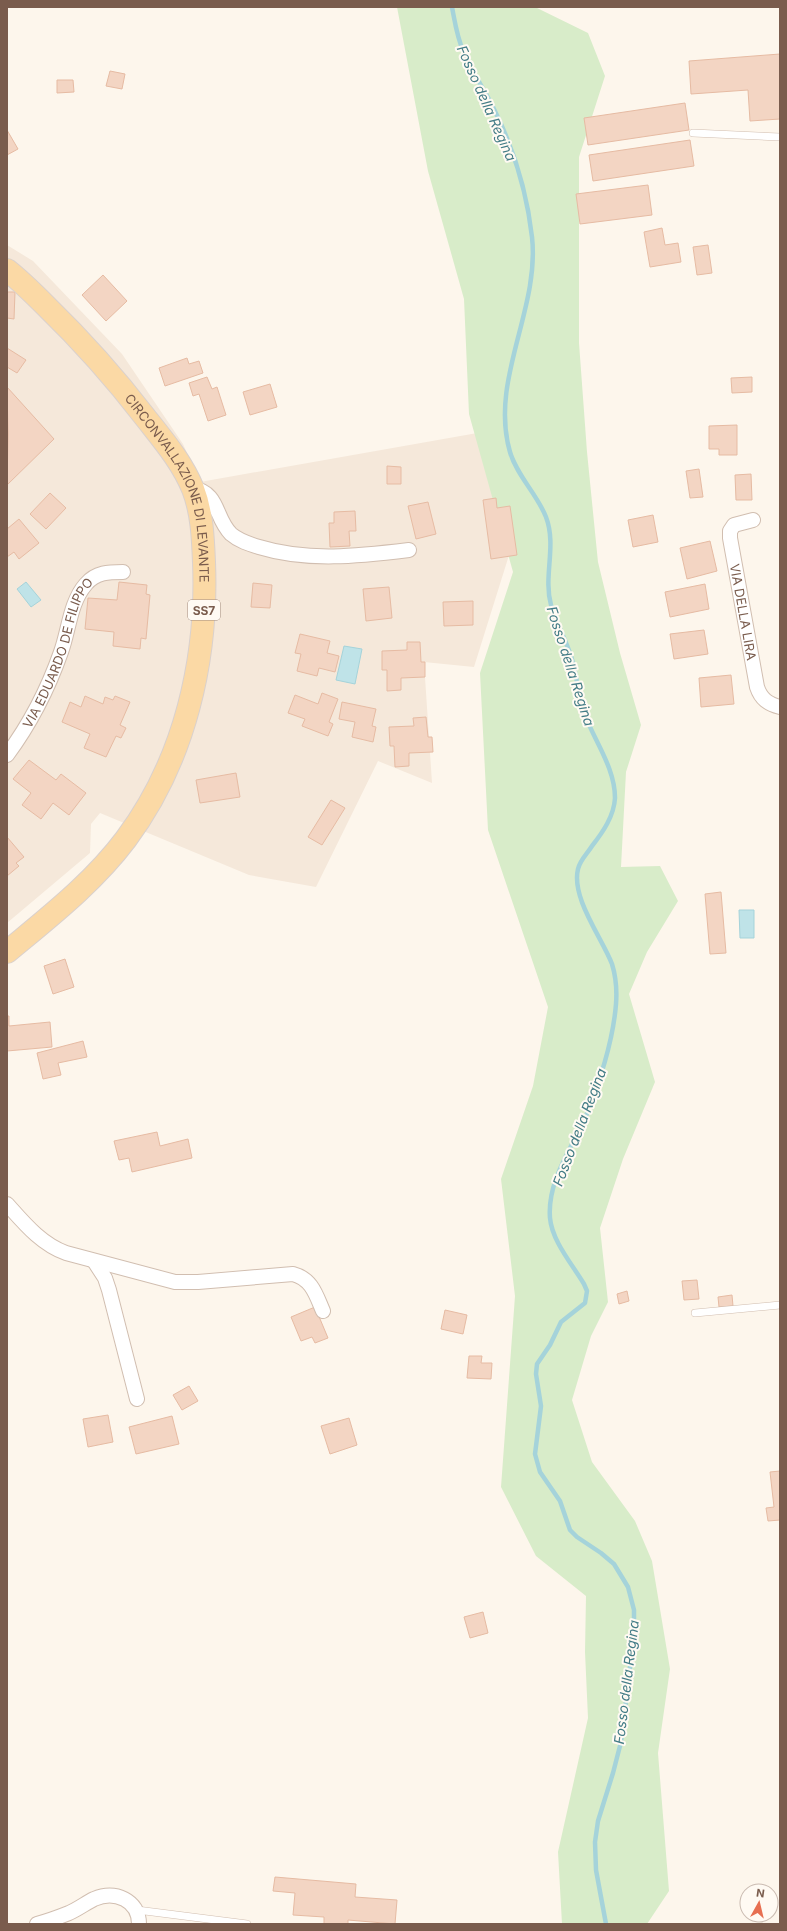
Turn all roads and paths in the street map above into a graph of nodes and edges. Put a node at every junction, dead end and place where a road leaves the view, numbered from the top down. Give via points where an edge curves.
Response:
1 (693, 134) dead end
2 (780, 137) edge
3 (7, 270) edge
4 (192, 488) junction
5 (753, 520) dead end
6 (409, 550) dead end
7 (123, 572) dead end
8 (780, 707) edge
9 (8, 753) edge
10 (7, 952) edge
11 (7, 1204) edge
12 (94, 1261) junction
13 (780, 1305) edge
14 (323, 1311) dead end
15 (695, 1313) dead end
16 (137, 1399) dead end
17 (137, 1910) junction
18 (37, 1924) edge
19 (139, 1924) edge
20 (247, 1924) edge

1 - 2 lane
3 - 4 main road, CIRCONVALLAZIONE DI LEVANTE / SS7 via 64,323 126,393 168,447
4 - 6 street via 204,491 210,496 222,521 234,536 265,549 290,554 330,556
4 - 10 main road, CIRCONVALLAZIONE DI LEVANTE / SS7 via 201,522 205,578 204,611 194,682 177,745 146,809 110,859 80,890
5 - 8 street, VIA DELLA LIRA via 734,525 730,531 730,538 757,687 765,702
7 - 9 street, VIA EDUARDO DE FILIPPO via 97,575 84,588 74,607 62,650 50,680 25,729
11 - 12 street via 49,1245
12 - 14 street via 180,1283 293,1274 302,1277 312,1286
12 - 16 street via 109,1290
13 - 15 lane
17 - 18 street via 122,1898 103,1896 67,1914
17 - 19 street
17 - 20 lane

